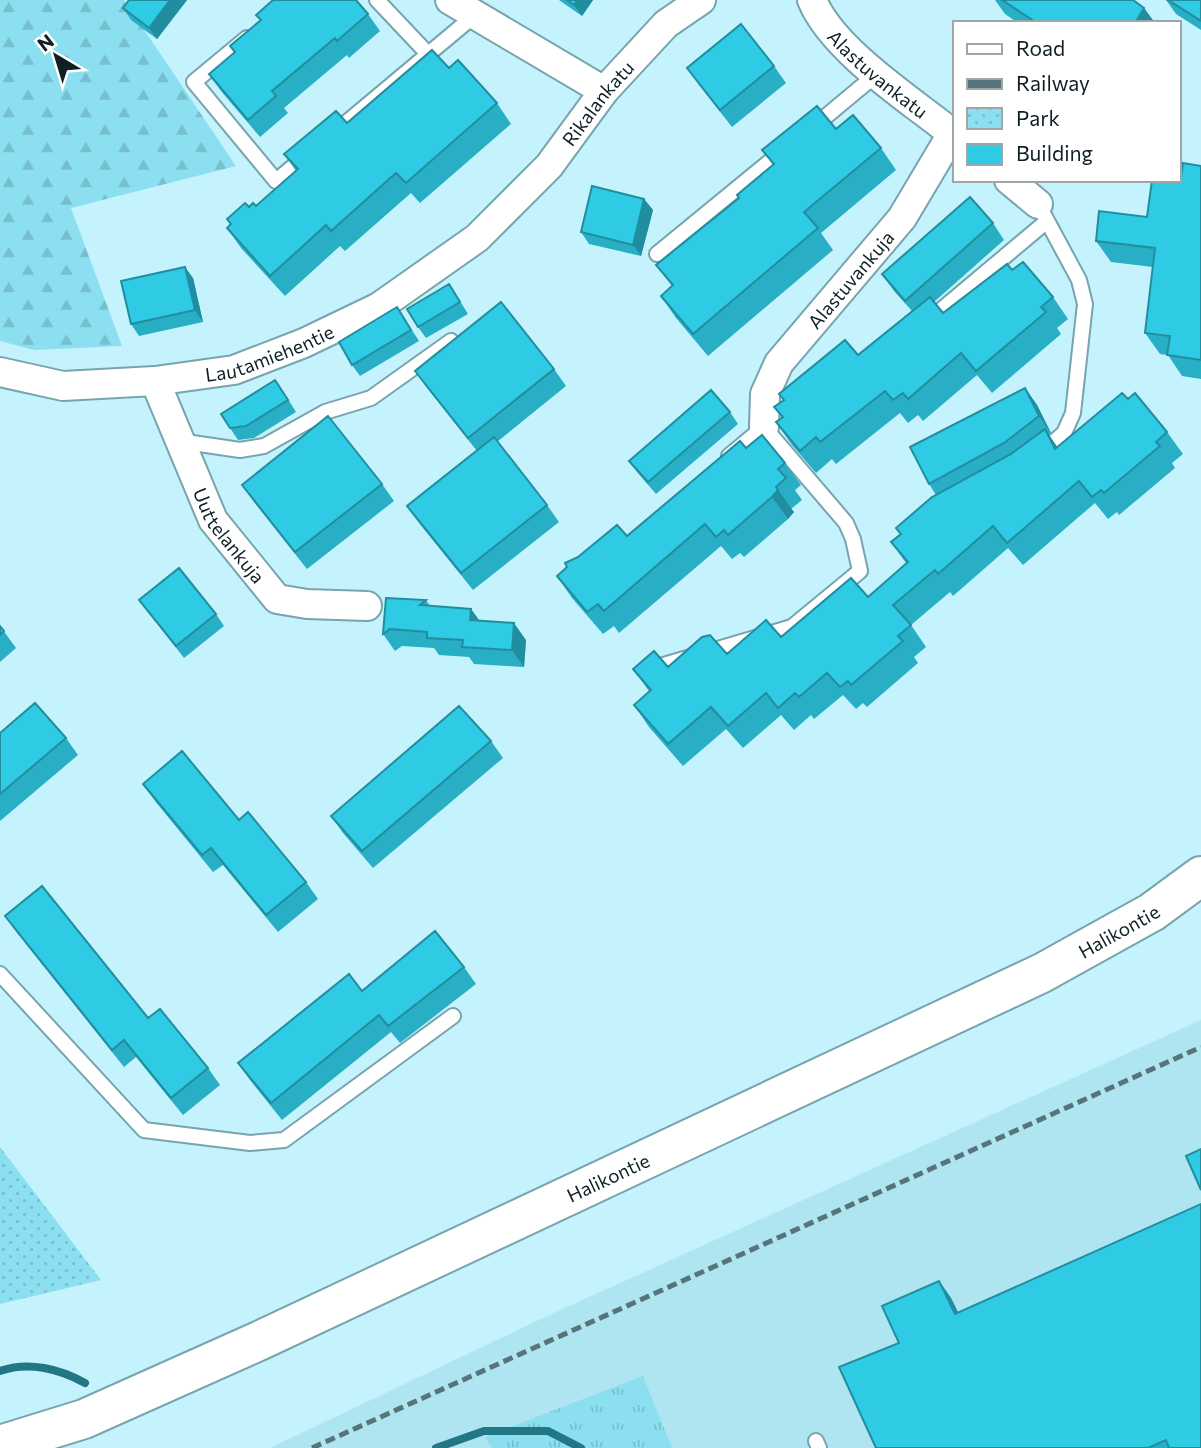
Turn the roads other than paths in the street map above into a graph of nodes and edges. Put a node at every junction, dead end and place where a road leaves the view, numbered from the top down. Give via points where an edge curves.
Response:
1 (377, 0) edge
2 (450, 0) edge
3 (701, 0) edge
4 (812, 0) edge
5 (475, 15) junction
6 (262, 25) edge
7 (428, 54) junction
8 (878, 73) junction
9 (604, 91) junction
10 (953, 135) edge
11 (1011, 182) edge
12 (1042, 213) junction
13 (501, 214) joint
14 (657, 254) dead end
15 (924, 324) edge
16 (451, 341) edge
17 (0, 372) edge
18 (155, 381) junction
19 (764, 427) junction
20 (179, 441) junction
21 (1024, 463) edge
22 (712, 470) edge
23 (367, 606) dead end
24 (657, 667) edge
25 (1201, 876) edge
26 (0, 974) edge
27 (453, 1016) dead end
28 (0, 1445) edge

1 - 7 lane
2 - 5 street
3 - 9 street, Rikalankatu via 666,24
4 - 8 street, Alastuvankatu via 838,40
5 - 7 lane
5 - 9 street
6 - 7 lane via 194,82 276,181
8 - 10 street, Alastuvankatu
8 - 14 lane
9 - 13 street, Rikalankatu via 549,166
10 - 19 street, Alastuvankuja via 902,218 779,363 765,394
11 - 12 street
12 - 15 lane
12 - 21 lane via 1079,280 1085,317 1069,424 1056,442
13 - 18 street, Lautamiehentie via 477,238 379,307 234,370
16 - 20 lane via 372,398 324,412 264,446 240,450
17 - 18 street, Lautamiehentie via 63,386
18 - 20 street, Uuttelankuja
19 - 22 lane
19 - 24 lane via 846,523 860,571 792,627
20 - 23 street, Uuttelankuja via 213,520 276,599
25 - 28 main road, Halikontie via 1152,912 1042,974 261,1340 84,1419
26 - 27 lane via 144,1130 250,1143 284,1140

